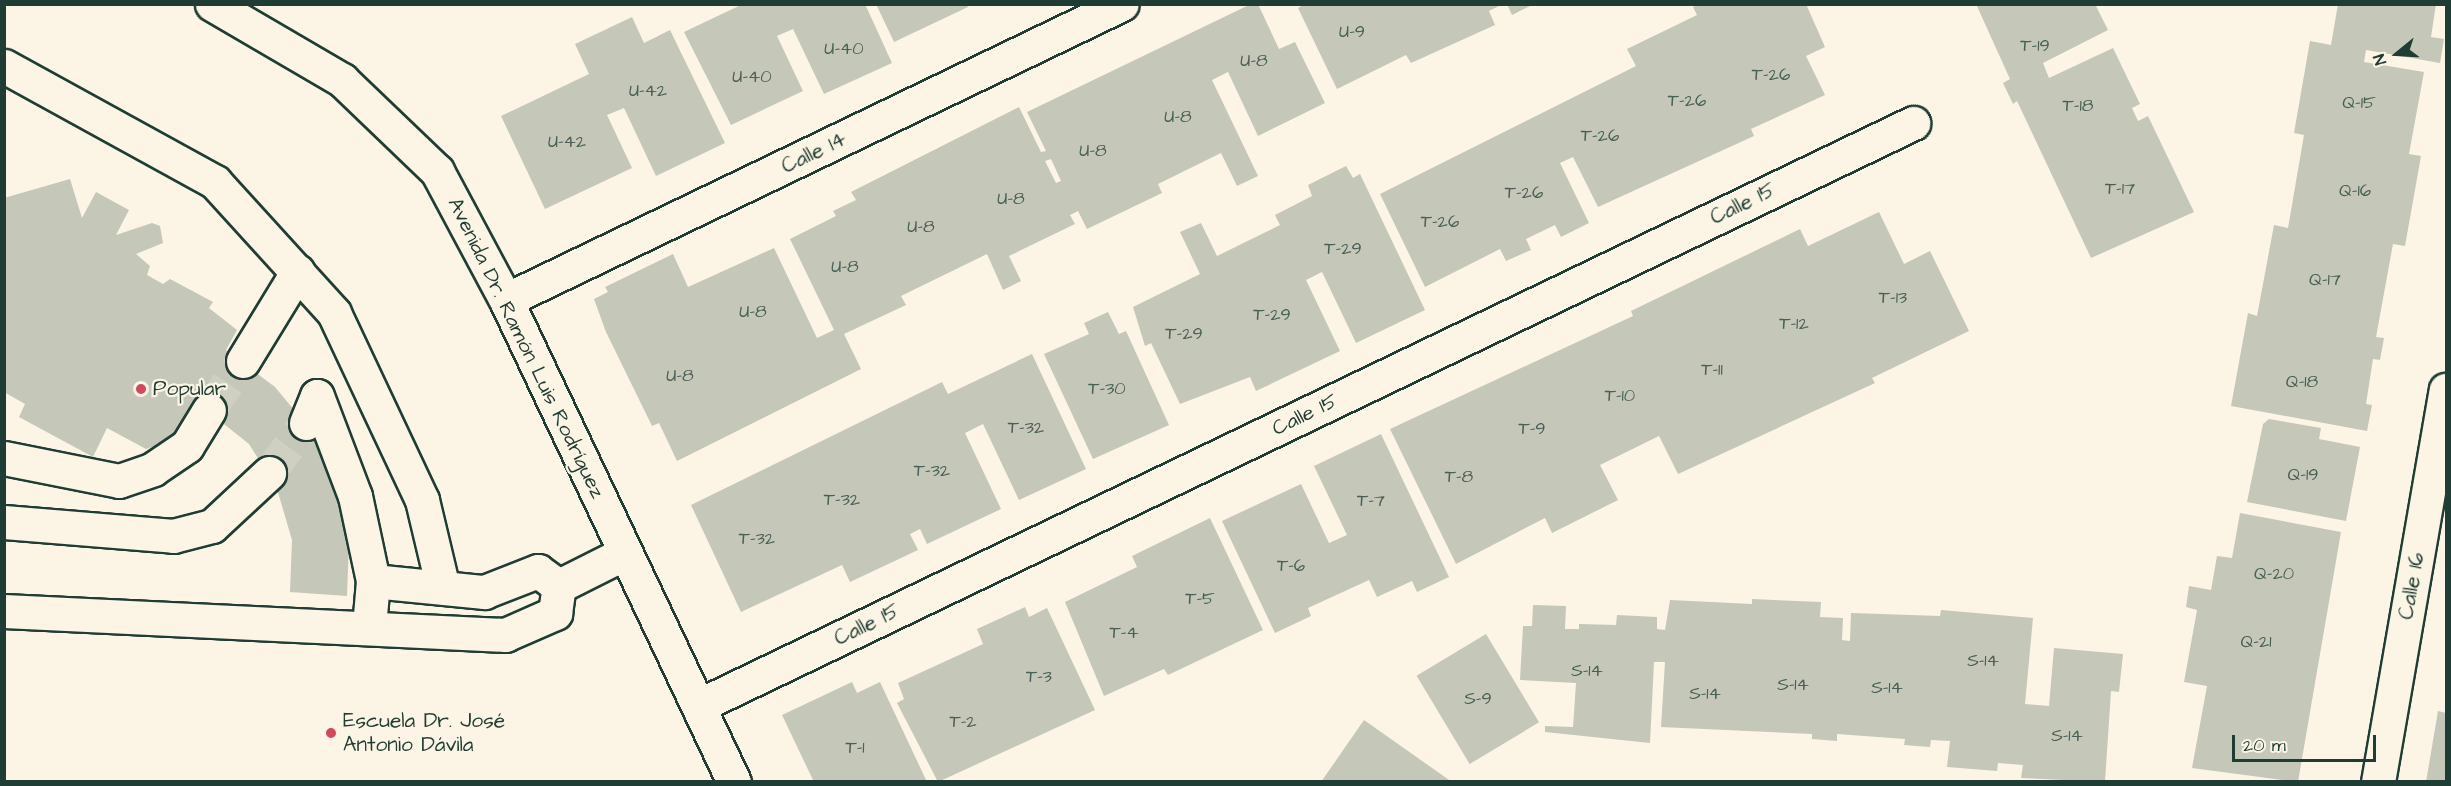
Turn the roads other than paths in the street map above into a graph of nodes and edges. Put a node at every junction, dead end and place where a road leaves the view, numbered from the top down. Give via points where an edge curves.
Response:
1 (212, 4) edge
2 (1122, 4) edge
3 (4, 66) edge
4 (1913, 123) dead end
5 (298, 271) junction
6 (506, 300) junction
7 (243, 361) tunnel mouth
8 (2446, 390) edge
9 (209, 410) tunnel mouth
10 (306, 423) tunnel mouth
11 (4, 458) edge
12 (269, 473) tunnel mouth
13 (4, 522) edge
14 (626, 553) junction
15 (373, 581) junction
16 (558, 586) junction
17 (443, 588) junction
18 (4, 610) edge
19 (369, 627) junction
20 (698, 706) junction
21 (734, 782) edge
22 (2378, 782) edge

1 - 6 street, Avenida Dr. Ramón Luis Rodríguez via 342,80 437,171
2 - 6 street, Calle 14
3 - 5 street via 215,182
4 - 20 street, Calle 15
5 - 7 street
5 - 17 street via 334,313 417,489
6 - 14 street, Avenida Dr. Ramón Luis Rodríguez
8 - 22 street, Calle 16
9 - 11 street via 187,446 153,469 119,481
10 - 15 street via 317,396 355,495
12 - 13 street via 212,526 173,536
14 - 16 street
14 - 20 street, Avenida Dr. Ramón Luis Rodríguez
15 - 17 street
15 - 19 street
16 - 17 street via 538,572 484,592
16 - 19 street via 555,613 506,635
18 - 19 street
20 - 21 street, Avenida Dr. Ramón Luis Rodríguez

